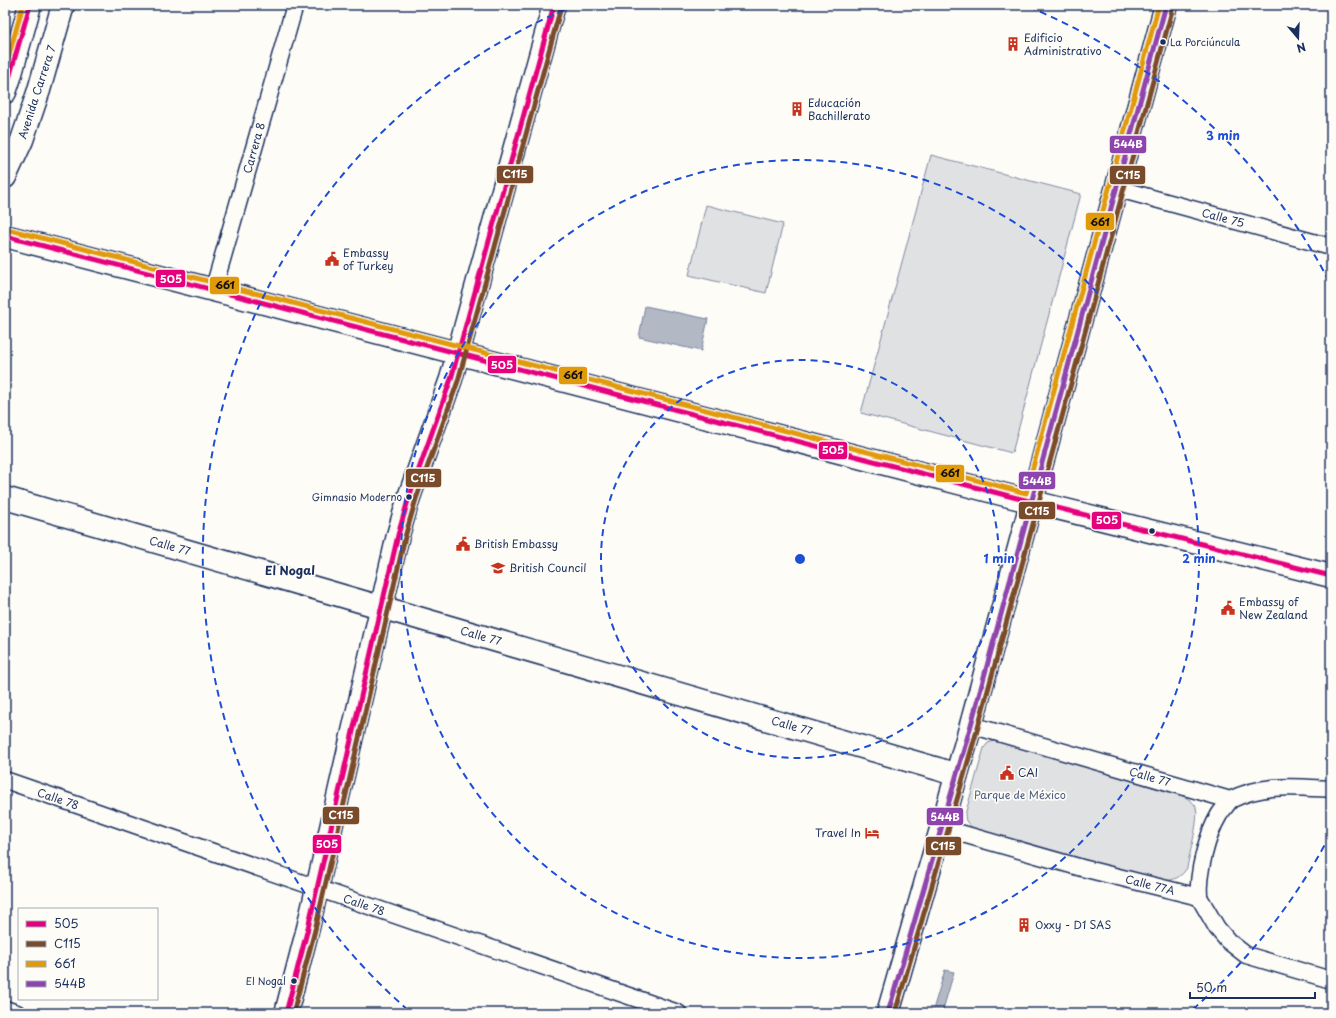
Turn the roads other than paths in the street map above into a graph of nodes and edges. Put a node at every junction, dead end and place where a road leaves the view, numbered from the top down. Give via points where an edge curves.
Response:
1 (29, 5) edge
2 (63, 5) edge
3 (295, 5) edge
4 (554, 5) edge
5 (1166, 5) edge
6 (5, 92) edge
7 (5, 177) edge
8 (1115, 188) junction
9 (5, 236) edge
10 (1331, 247) edge
11 (213, 291) junction
12 (458, 354) junction
13 (5, 498) edge
14 (1031, 502) junction
15 (1331, 576) edge
16 (381, 607) junction
17 (971, 725) junction
18 (956, 775) junction
19 (5, 780) edge
20 (1331, 789) edge
21 (1230, 800) junction
22 (942, 828) junction
23 (317, 889) junction
24 (1199, 897) junction
25 (1331, 980) edge
26 (5, 1008) edge
27 (17, 1013) edge
28 (286, 1013) edge
29 (678, 1013) edge
30 (888, 1013) edge

1 - 6 main road
2 - 7 main road, Avenida Carrera 7 via 39,90 22,140
3 - 11 street, Carrera 8
4 - 12 main road
5 - 8 main road
8 - 10 street, Calle 75
8 - 14 main road
9 - 11 main road
11 - 12 main road
12 - 14 main road
12 - 16 main road via 452,379 409,497
13 - 16 main road, Calle 77
14 - 15 main road
14 - 17 main road
16 - 18 main road, Calle 77
16 - 23 main road
17 - 18 main road
17 - 21 street, Calle 77
18 - 22 main road
19 - 23 street, Calle 78
20 - 21 street via 1282,786 1244,793
21 - 24 street via 1219,815 1208,841 1200,873
22 - 24 street, Calle 77A via 1082,868
22 - 30 main road
23 - 28 main road
23 - 29 street, Calle 78
24 - 25 street via 1217,928 1228,941 1246,955
26 - 27 street

